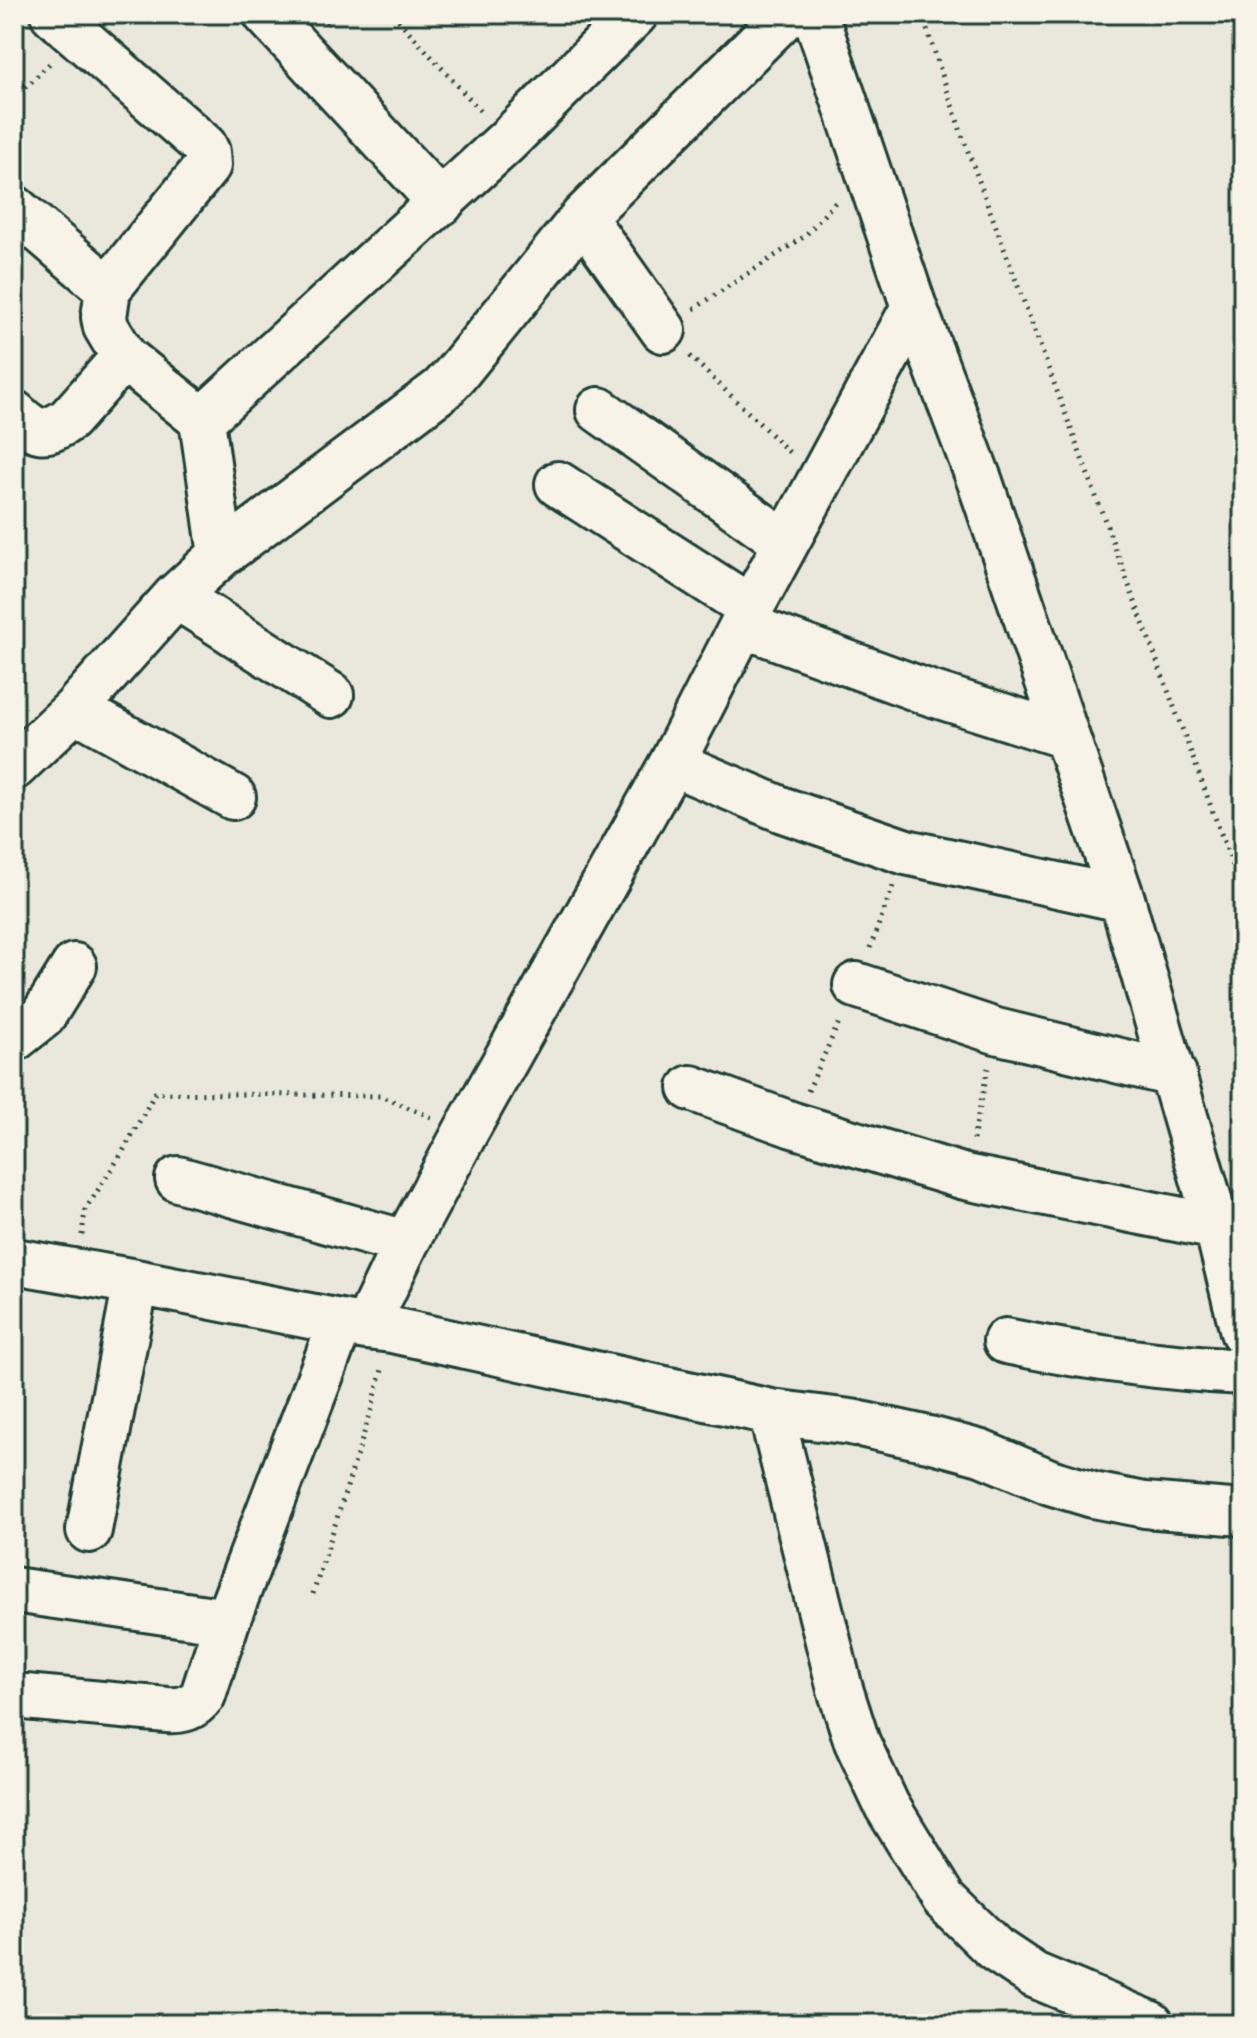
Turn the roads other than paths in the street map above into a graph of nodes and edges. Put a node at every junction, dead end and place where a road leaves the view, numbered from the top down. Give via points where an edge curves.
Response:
1 (266, 14) edge
2 (635, 14) edge
3 (787, 14) edge
4 (815, 14) edge
5 (66, 24) edge
6 (441, 203) junction
7 (14, 208) edge
8 (583, 217) junction
9 (108, 289) junction
10 (914, 307) junction
11 (663, 330) road end
12 (124, 357) junction
13 (599, 410) dead end
14 (14, 413) edge
15 (202, 420) junction
16 (558, 484) dead end
17 (786, 543) junction
18 (221, 555) junction
19 (176, 596) junction
20 (747, 616) junction
21 (331, 695) dead end
22 (75, 709) junction
23 (1066, 736) junction
24 (17, 758) edge
25 (672, 763) junction
26 (233, 797) dead end
27 (1122, 899) junction
28 (74, 966) dead end
29 (856, 985) road end
30 (14, 1039) edge
31 (1174, 1074) junction
32 (691, 1088) dead end
33 (178, 1179) dead end
34 (1217, 1227) junction
35 (406, 1243) junction
36 (14, 1261) edge
37 (136, 1282) junction
38 (366, 1326) junction
39 (1243, 1332) edge
40 (1006, 1341) dead end
41 (1243, 1372) edge
42 (771, 1412) junction
43 (1243, 1513) edge
44 (89, 1530) dead end
45 (14, 1590) edge
46 (227, 1621) junction
47 (14, 1696) edge
48 (1151, 2024) edge

1 - 6 street
2 - 6 street
3 - 8 street
4 - 10 street
5 - 9 street via 204,146 209,158
6 - 15 street
7 - 9 street
8 - 11 street
8 - 18 street via 442,389
9 - 12 street via 106,327
10 - 17 street
10 - 23 street
12 - 14 street via 58,427 31,429
12 - 15 street
13 - 17 street
15 - 18 street
16 - 20 street
17 - 20 street
18 - 19 street
19 - 21 street
19 - 22 street
20 - 23 street via 927,692
20 - 25 street
22 - 24 street
22 - 26 street
23 - 27 street
25 - 27 street via 783,810 906,852
25 - 35 street
27 - 31 street
28 - 30 street via 43,1016
29 - 31 street via 996,1031
31 - 34 street
32 - 34 street via 965,1177
33 - 35 street
34 - 39 street
35 - 38 street
36 - 37 street
37 - 38 street
37 - 44 street
38 - 42 street
38 - 46 street
40 - 41 street via 1078,1356
42 - 43 street via 933,1440 1093,1495
42 - 48 street via 857,1742 887,1806 944,1899 995,1949 1034,1975
45 - 46 street
46 - 47 street via 203,1695 179,1711

